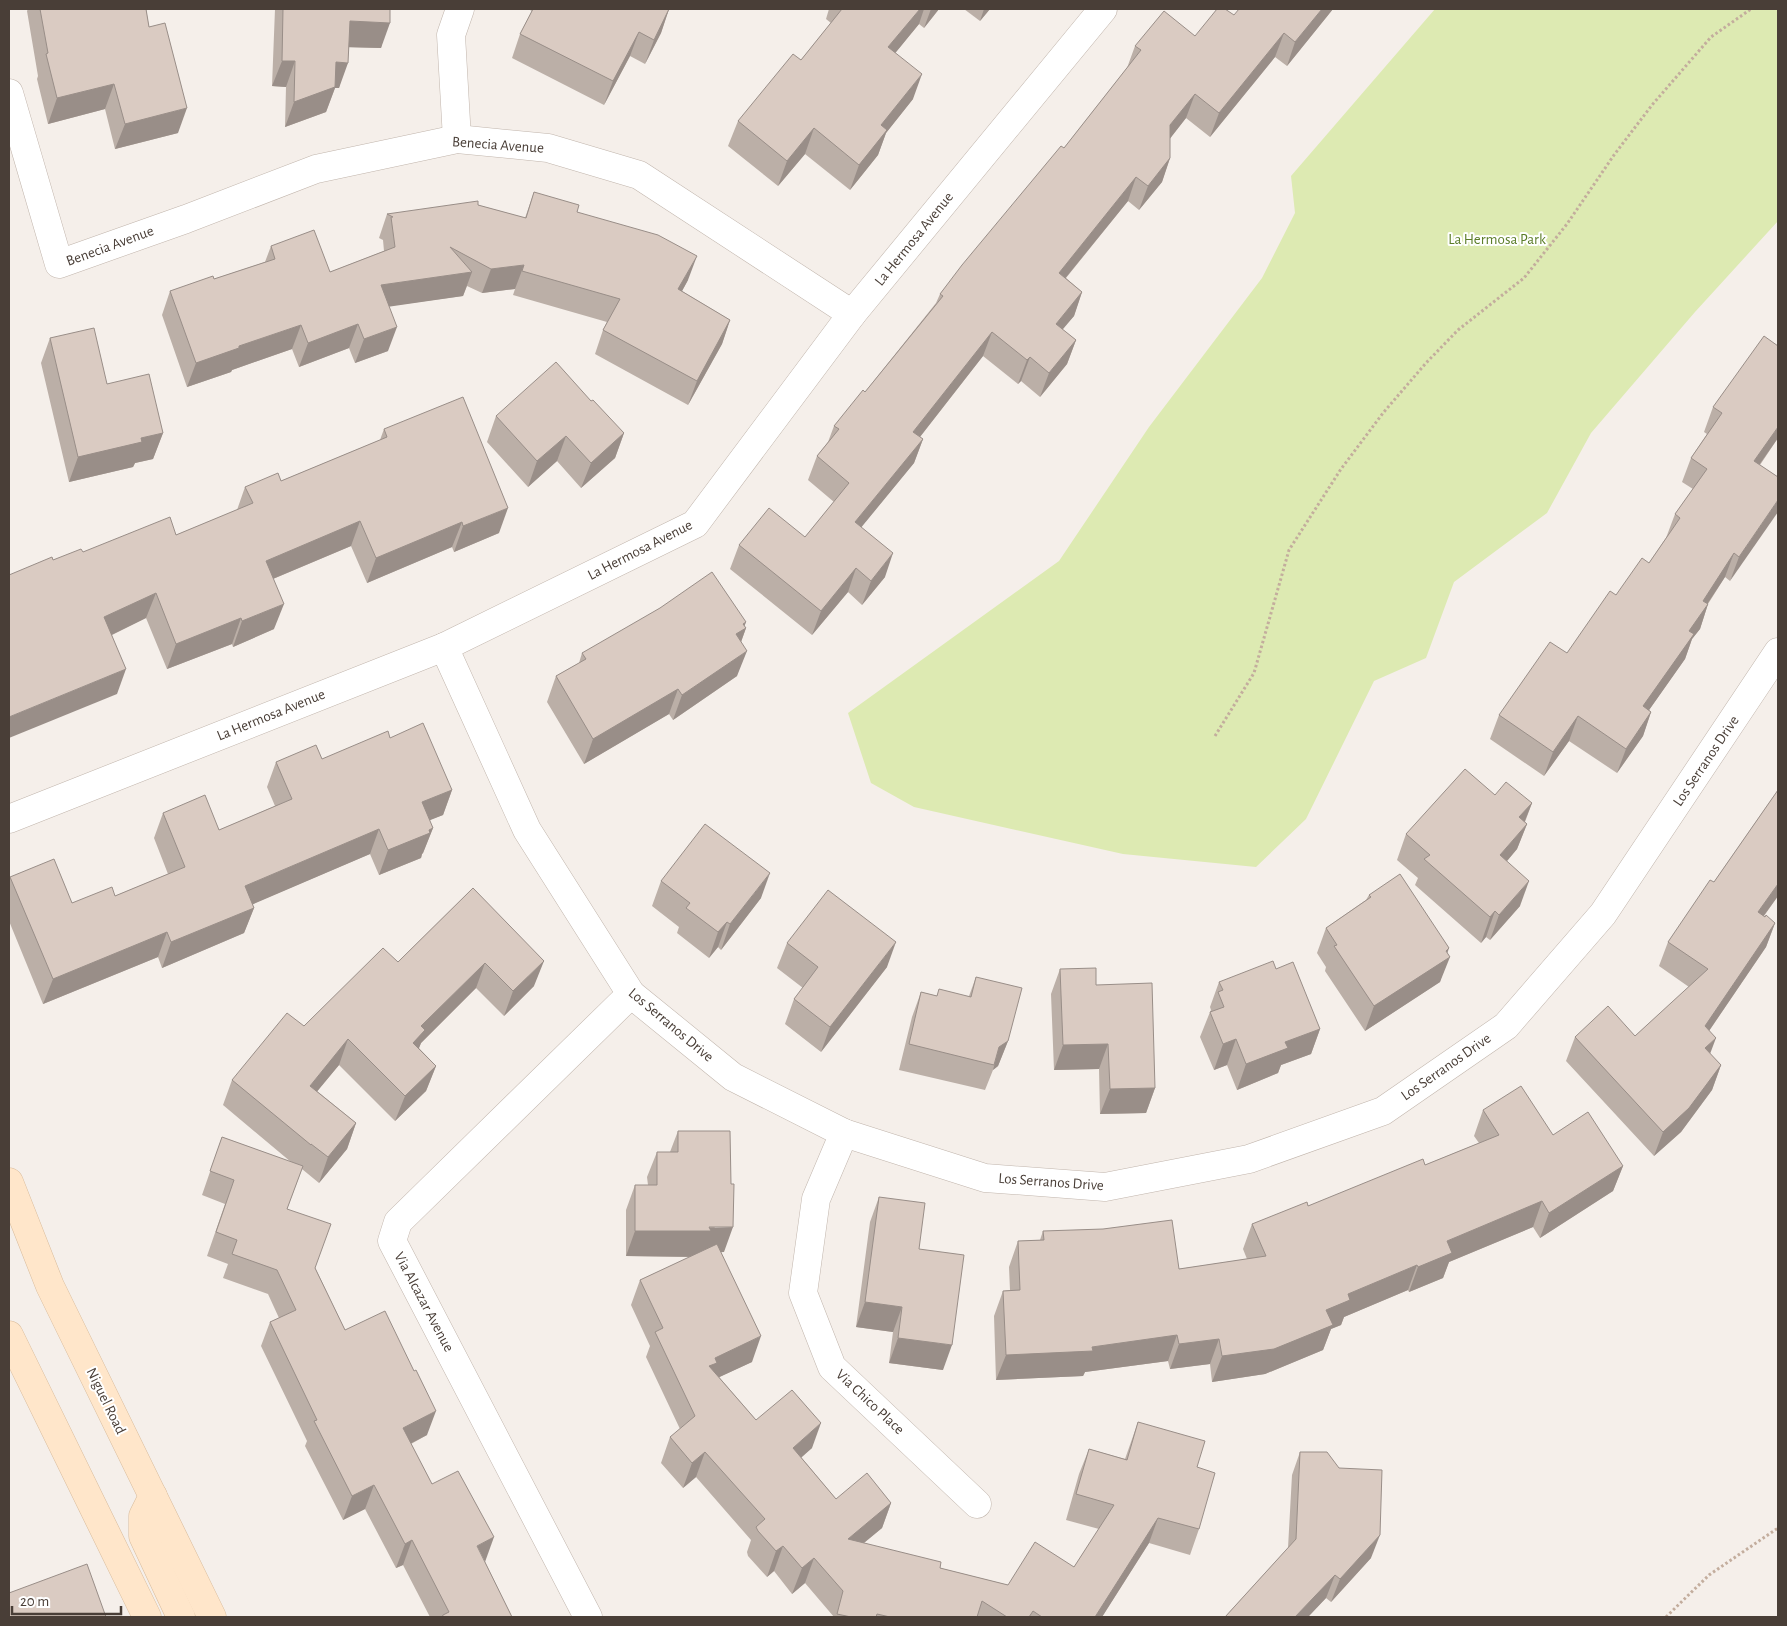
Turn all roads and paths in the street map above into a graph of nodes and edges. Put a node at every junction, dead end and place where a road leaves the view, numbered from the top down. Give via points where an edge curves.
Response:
1 (460, 9) edge
2 (1103, 9) edge
3 (1751, 9) edge
4 (9, 93) edge
5 (456, 139) junction
6 (852, 314) junction
7 (444, 647) junction
8 (1778, 652) edge
9 (1215, 736) dead end
10 (9, 818) edge
11 (631, 994) junction
12 (844, 1133) junction
13 (9, 1182) edge
14 (9, 1335) edge
15 (152, 1496) junction
16 (977, 1504) dead end
17 (1778, 1528) edge
18 (147, 1617) edge
19 (181, 1617) edge
20 (212, 1617) edge
21 (588, 1617) edge
22 (1666, 1617) edge

1 - 5 street via 451,35
2 - 6 street, La Hermosa Avenue
3 - 9 path via 1711,37 1652,105 1524,278 1458,330 1426,363 1341,469 1289,550 1254,672
4 - 5 street, Benecia Avenue via 59,264 316,169
5 - 6 street, Benecia Avenue via 548,148 639,175
6 - 7 street, La Hermosa Avenue via 695,524
7 - 10 street, La Hermosa Avenue
7 - 11 street, Los Serranos Drive via 527,830
8 - 12 street, Los Serranos Drive via 1603,914 1506,1026 1383,1111 1249,1159 1105,1187 985,1178
11 - 12 street, Los Serranos Drive via 733,1077
11 - 21 street, Via Alcazar Avenue via 398,1222 392,1240
12 - 16 street, Via Chico Place via 816,1199 803,1293 832,1367
13 - 15 main road, Niguel Road via 50,1286
14 - 18 main road
15 - 19 main road via 143,1516 143,1536
15 - 20 main road, Niguel Road
17 - 22 path via 1709,1575

